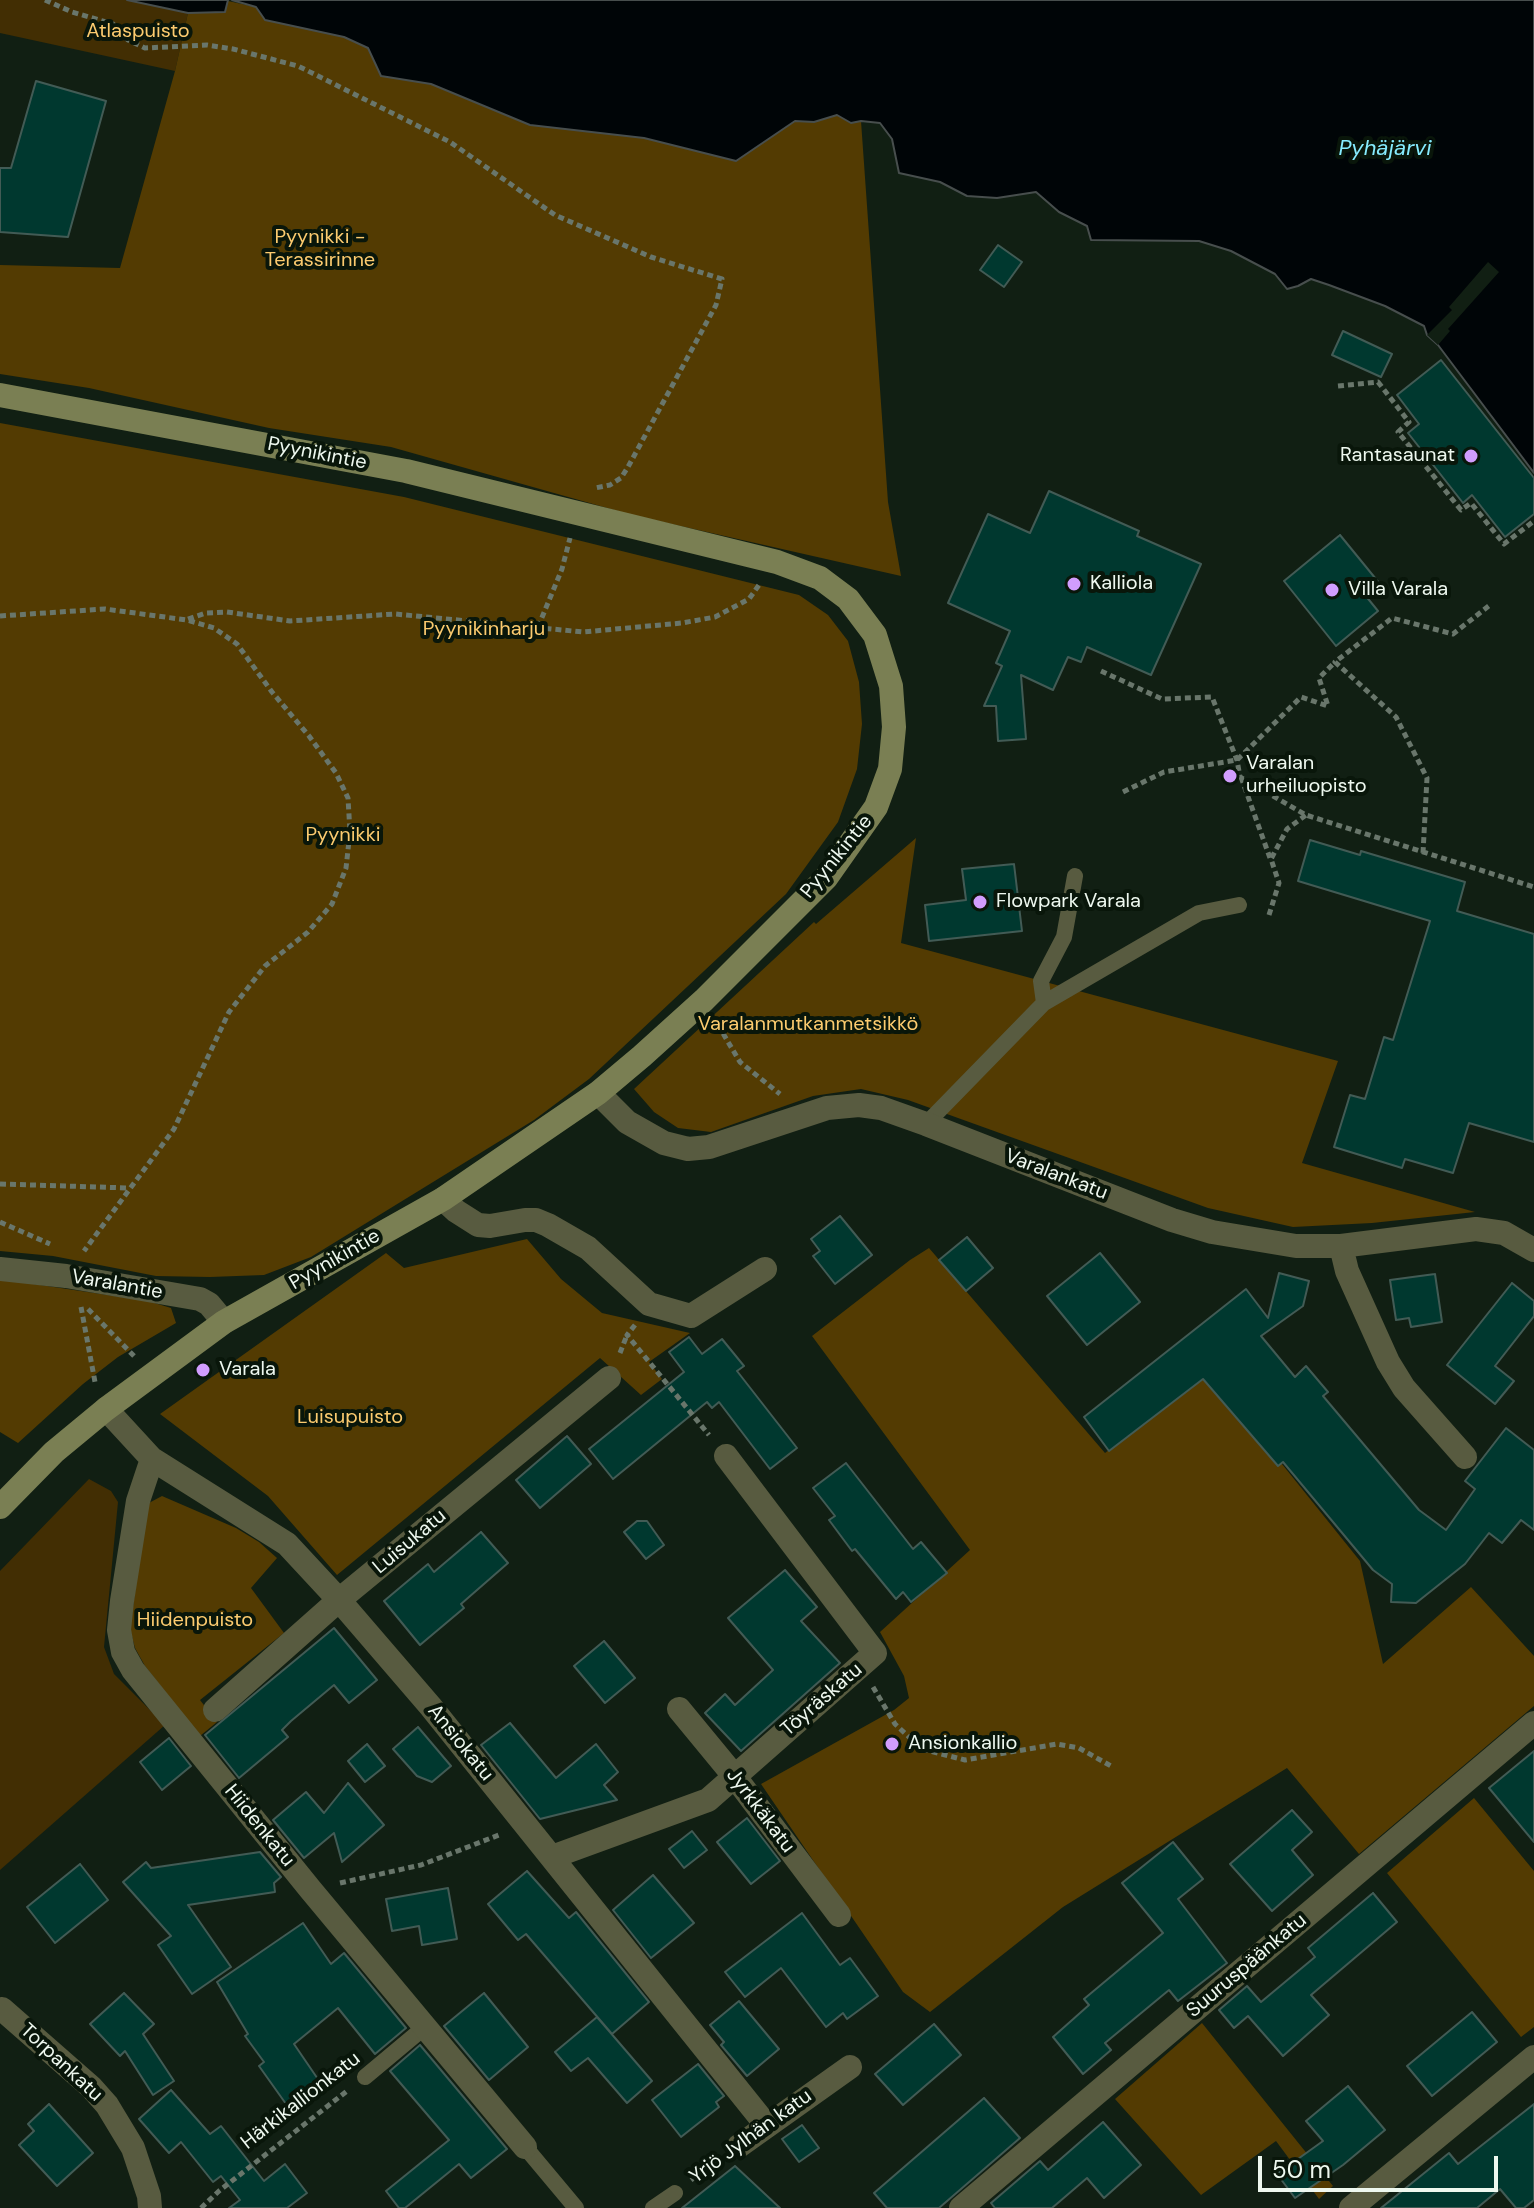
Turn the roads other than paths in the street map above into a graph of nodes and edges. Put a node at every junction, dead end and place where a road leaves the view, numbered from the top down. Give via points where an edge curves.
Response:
1 (0, 395) edge
2 (1075, 876) dead end
3 (1239, 905) dead end
4 (1044, 1003) junction
5 (598, 1093) junction
6 (926, 1124) junction
7 (443, 1199) junction
8 (1341, 1246) junction
9 (1534, 1250) edge
10 (0, 1269) edge
11 (765, 1269) dead end
12 (224, 1322) junction
13 (609, 1378) dead end
14 (106, 1409) junction
15 (726, 1456) road end
16 (1465, 1457) dead end
17 (152, 1459) junction
18 (0, 1507) edge
19 (339, 1600) junction
20 (679, 1709) dead end
21 (215, 1710) dead end
22 (1534, 1723) edge
23 (735, 1777) junction
24 (552, 1857) junction
25 (839, 1915) dead end
26 (2, 2009) edge
27 (426, 2026) junction
28 (1534, 2057) edge
29 (850, 2067) dead end
30 (365, 2077) road end
31 (767, 2126) junction
32 (739, 2146) road end
33 (525, 2147) joint
34 (675, 2193) road end
35 (150, 2208) edge
36 (576, 2208) edge
37 (653, 2208) edge
38 (961, 2208) edge
39 (1351, 2208) edge

1 - 5 street, Pyynikintie via 406,471 777,562 820,578 848,599 875,635 891,686 893,749 876,807 826,878 704,1000
2 - 4 lane via 1064,937 1041,981
3 - 4 lane via 1199,913
4 - 6 lane
5 - 6 street, Varalankatu via 627,1122 664,1143 688,1149 709,1147 827,1108 881,1108
5 - 7 street, Pyynikintie
6 - 8 street, Varalankatu via 1212,1232 1296,1246
7 - 11 street via 478,1225 525,1220 548,1225 588,1248 649,1304 691,1316
7 - 12 street, Pyynikintie
8 - 9 street, Varalankatu via 1476,1229 1504,1233
8 - 16 street via 1388,1362
10 - 12 street, Varalantie via 200,1299
12 - 14 street, Pyynikintie
13 - 19 street, Luisukatu
14 - 17 street, Ansiokatu
14 - 18 street, Pyynikintie
15 - 23 street, Töyräskatu via 875,1653
17 - 19 street, Ansiokatu via 287,1544
17 - 27 street, Hiidenkatu via 138,1501 122,1601 123,1652
19 - 21 street, Luisukatu
19 - 24 street, Ansiokatu
20 - 23 street, Jyrkkäkatu
22 - 38 street, Suuruspäänkatu
23 - 24 street, Töyräskatu via 708,1800
23 - 25 street, Jyrkkäkatu
24 - 31 street, Ansiokatu
26 - 35 street, Torpankatu via 107,2105 133,2148
27 - 30 lane, Härkikallionkatu
27 - 33 street, Hiidenkatu
28 - 39 street
29 - 31 street, Yrjö Jylhän katu
31 - 32 street, Yrjö Jylhän katu
33 - 36 lane
34 - 37 lane, Yrjö Jylhän katu

